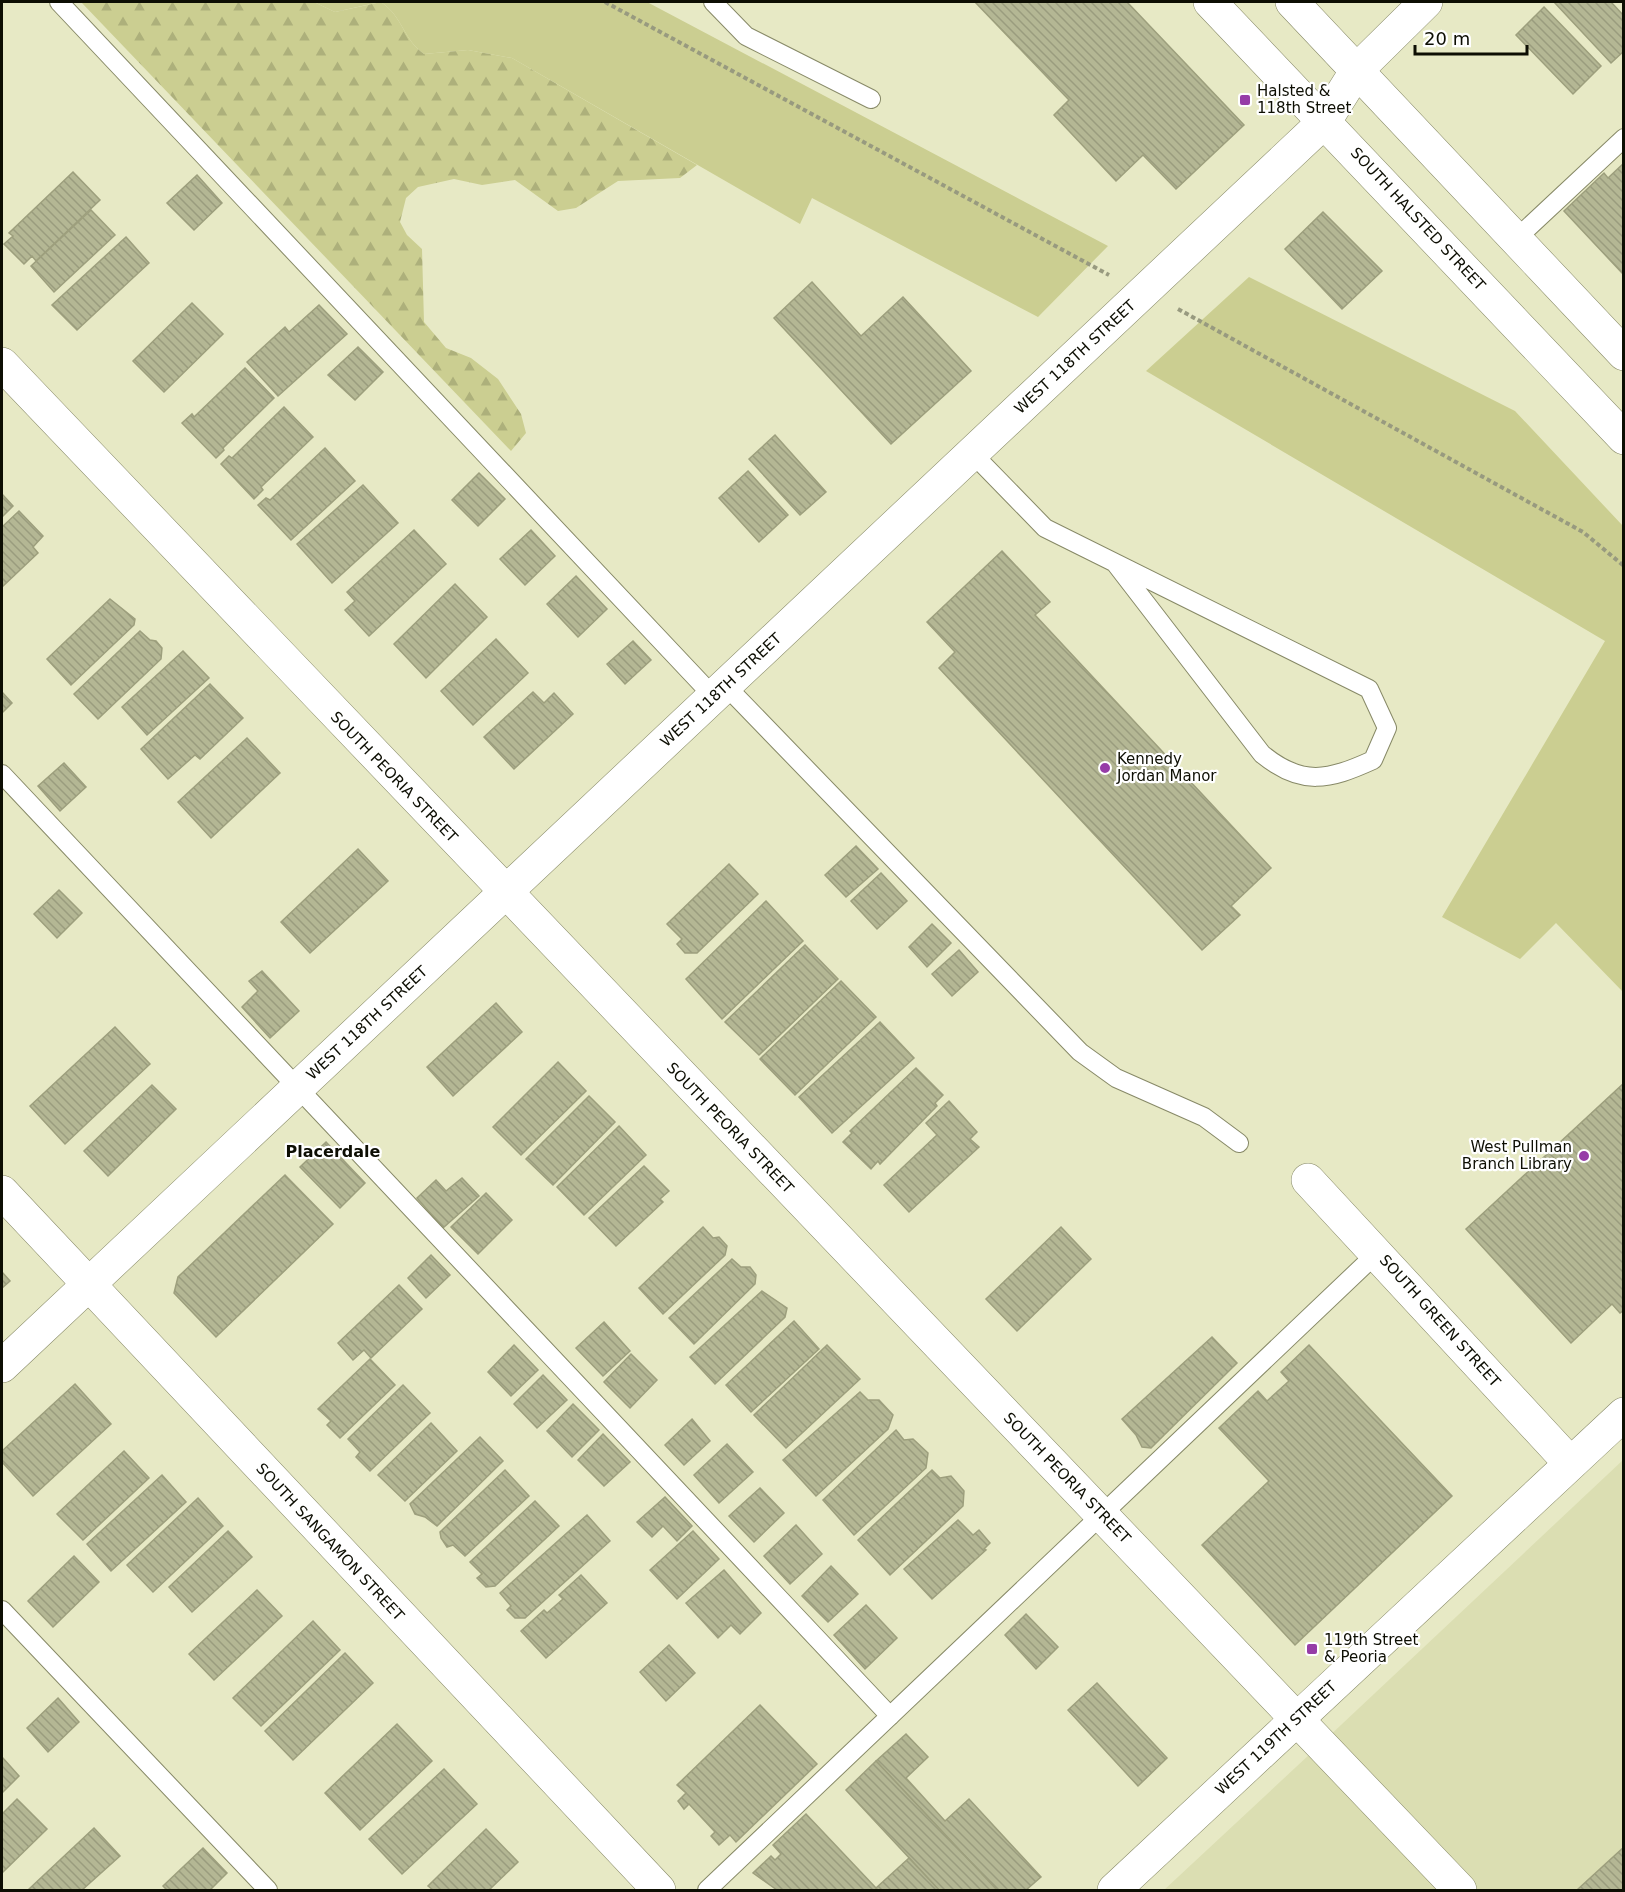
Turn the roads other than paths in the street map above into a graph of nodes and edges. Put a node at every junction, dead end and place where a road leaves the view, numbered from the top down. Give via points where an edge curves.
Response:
1 (59, 2) edge
2 (713, 2) edge
3 (1210, 2) edge
4 (1292, 2) edge
5 (1426, 2) edge
6 (1357, 69) junction
7 (871, 99) dead end
8 (1325, 121) junction
9 (1623, 138) edge
10 (1516, 239) junction
11 (1623, 354) edge
12 (2, 364) edge
13 (1623, 438) edge
14 (972, 453) junction
15 (1115, 563) junction
16 (720, 691) junction
17 (2, 774) edge
18 (504, 894) junction
19 (298, 1088) junction
20 (1239, 1143) dead end
21 (1308, 1180) dead end
22 (2, 1192) edge
23 (1377, 1253) junction
24 (88, 1285) junction
25 (2, 1366) edge
26 (1623, 1414) edge
27 (1570, 1463) junction
28 (1102, 1515) junction
29 (2, 1610) edge
30 (890, 1716) junction
31 (1298, 1718) junction
32 (268, 1890) edge
33 (659, 1890) edge
34 (707, 1890) edge
35 (1114, 1890) edge
36 (1460, 1890) edge

1 - 16 lane
2 - 7 lane via 746,36
3 - 8 street, SOUTH HALSTED STREET
4 - 6 street
5 - 6 street, WEST 118TH STREET
6 - 8 street, WEST 118TH STREET
6 - 10 street
8 - 13 street, SOUTH HALSTED STREET
8 - 14 street, WEST 118TH STREET
9 - 10 lane
10 - 11 street
12 - 18 street, SOUTH PEORIA STREET
14 - 15 lane via 1045,528
14 - 16 street, WEST 118TH STREET
15 - 15 lane via 1369,689 1387,728 1373,760 1345,773 1324,777 1299,777 1280,769 1263,754
16 - 18 street, WEST 118TH STREET
16 - 20 lane via 1080,1052 1116,1078 1203,1117
17 - 19 lane
18 - 19 street, WEST 118TH STREET
18 - 28 street, SOUTH PEORIA STREET
19 - 24 street, WEST 118TH STREET
19 - 30 lane
21 - 23 street, SOUTH GREEN STREET
22 - 24 street, SOUTH SANGAMON STREET
23 - 27 street, SOUTH GREEN STREET
23 - 28 lane
24 - 25 street, WEST 118TH STREET
24 - 33 street, SOUTH SANGAMON STREET
26 - 27 street, WEST 119TH STREET
27 - 31 street, WEST 119TH STREET
28 - 30 lane
28 - 31 street, SOUTH PEORIA STREET
29 - 32 lane
30 - 34 lane
31 - 35 street, WEST 119TH STREET
31 - 36 street, SOUTH PEORIA STREET

